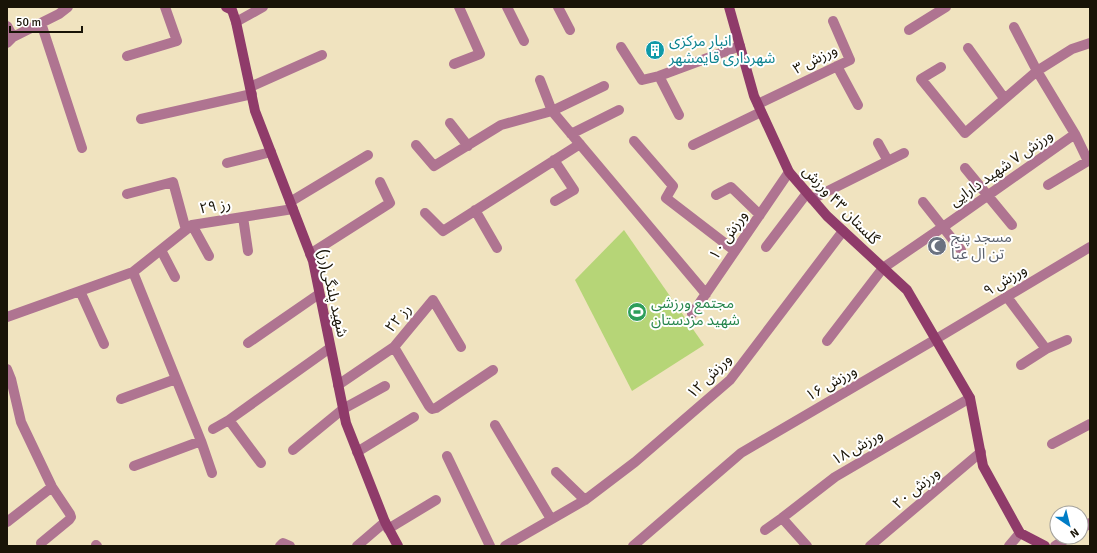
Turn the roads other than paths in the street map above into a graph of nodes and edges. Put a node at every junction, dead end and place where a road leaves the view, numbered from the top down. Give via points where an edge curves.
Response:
1 (68, 7) edge
2 (165, 7) edge
3 (226, 7) edge
4 (263, 7) edge
5 (459, 7) edge
6 (507, 7) edge
7 (558, 7) edge
8 (729, 7) edge
9 (946, 7) edge
10 (56, 11) edge
11 (832, 21) dead end
12 (236, 22) junction
13 (41, 23) junction
14 (7, 26) edge
15 (1014, 27) dead end
16 (570, 30) dead end
17 (909, 30) dead end
18 (10, 40) edge
19 (524, 41) dead end
20 (1090, 43) edge
21 (740, 46) junction
22 (621, 47) dead end
23 (968, 48) dead end
24 (322, 55) dead end
25 (127, 56) dead end
26 (454, 64) dead end
27 (837, 66) junction
28 (941, 66) dead end
29 (1037, 71) junction
30 (659, 76) junction
31 (540, 80) dead end
32 (604, 86) dead end
33 (251, 91) junction
34 (1004, 98) junction
35 (858, 105) dead end
36 (760, 108) junction
37 (619, 110) dead end
38 (552, 111) junction
39 (680, 115) dead end
40 (142, 119) dead end
41 (450, 123) dead end
42 (571, 134) junction
43 (1075, 134) junction
44 (634, 141) dead end
45 (878, 142) dead end
46 (580, 144) junction
47 (416, 145) dead end
48 (693, 145) dead end
49 (468, 146) junction
50 (82, 148) dead end
51 (271, 152) junction
52 (904, 153) dead end
53 (368, 155) dead end
54 (554, 160) junction
55 (888, 161) junction
56 (227, 163) dead end
57 (965, 168) dead end
58 (789, 172) junction
59 (380, 182) dead end
60 (1048, 185) dead end
61 (127, 194) dead end
62 (716, 194) dead end
63 (988, 195) junction
64 (809, 196) junction
65 (555, 201) dead end
66 (923, 202) dead end
67 (291, 205) junction
68 (475, 210) junction
69 (425, 213) dead end
70 (760, 215) junction
71 (243, 217) junction
72 (1012, 226) dead end
73 (189, 227) junction
74 (943, 227) junction
75 (844, 231) junction
76 (766, 247) dead end
77 (1090, 247) edge
78 (497, 248) dead end
79 (161, 250) junction
80 (961, 250) dead end
81 (248, 251) dead end
82 (735, 251) junction
83 (310, 254) junction
84 (208, 256) dead end
85 (883, 268) junction
86 (133, 272) junction
87 (175, 277) dead end
88 (80, 291) junction
89 (320, 294) junction
90 (706, 294) junction
91 (1007, 297) junction
92 (692, 314) dead end
93 (7, 317) edge
94 (936, 339) junction
95 (1067, 340) dead end
96 (827, 341) dead end
97 (248, 343) dead end
98 (104, 344) dead end
99 (394, 347) junction
100 (461, 347) dead end
101 (330, 348) junction
102 (1046, 349) junction
103 (1021, 365) dead end
104 (7, 369) edge
105 (493, 370) dead end
106 (176, 379) junction
107 (338, 385) junction
108 (385, 386) dead end
109 (970, 398) junction
110 (121, 399) dead end
111 (343, 409) junction
112 (414, 417) dead end
113 (230, 420) junction
114 (1090, 424) edge
115 (495, 425) dead end
116 (213, 429) dead end
117 (200, 442) junction
118 (1052, 444) dead end
119 (293, 450) dead end
120 (357, 452) junction
121 (980, 452) junction
122 (447, 456) dead end
123 (261, 463) dead end
124 (134, 466) dead end
125 (556, 472) dead end
126 (212, 473) dead end
127 (52, 487) junction
128 (436, 500) dead end
129 (585, 500) junction
130 (782, 518) junction
131 (551, 519) junction
132 (7, 522) edge
133 (386, 526) junction
134 (766, 530) dead end
135 (1020, 533) junction
136 (41, 543) dead end
137 (280, 546) edge
138 (290, 546) edge
139 (357, 546) edge
140 (398, 546) edge
141 (490, 546) edge
142 (505, 546) edge
143 (633, 546) edge
144 (807, 546) edge
145 (870, 546) edge
146 (1009, 546) edge
147 (1045, 546) edge

1 - 10 street
2 - 25 street via 177,41
3 - 12 street via 232,10
4 - 12 street
5 - 26 street via 480,54
6 - 19 street
7 - 16 street
8 - 21 street, گلستان ۴۳ ورزش
9 - 17 street
10 - 13 street
11 - 27 street, ورزش ۳ via 850,60
12 - 33 street, شهید پلنگی(رز)
13 - 18 street
13 - 50 street
14 - 18 street
15 - 29 street, ورزش ۷ شهید دارایی
20 - 29 street via 1072,49
21 - 30 street
21 - 36 street, گلستان ۴۳ ورزش via 754,96
22 - 30 street via 642,80
23 - 34 street
24 - 33 street
27 - 35 street
27 - 36 street, ورزش ۳
28 - 34 street via 921,79 965,133
29 - 34 street
29 - 43 street, ورزش ۷ شهید دارایی
30 - 39 street
31 - 38 street
32 - 38 street
33 - 40 street
33 - 51 street, شهید پلنگی(رز) via 255,111
36 - 48 street, ورزش ۳
36 - 58 street, گلستان ۴۳ ورزش
37 - 42 street
38 - 42 street
38 - 49 street via 501,125
41 - 49 street
42 - 46 street
43 - 60 street via 1088,161
43 - 63 street, ورزش ۷ شهید دارایی
44 - 82 street via 673,186 666,198
45 - 55 street
46 - 54 street
46 - 90 street
47 - 49 street via 434,166
51 - 56 street
51 - 67 street, شهید پلنگی(رز)
52 - 55 street
53 - 67 street
54 - 65 street via 574,190
54 - 68 street
55 - 64 street
57 - 63 street
58 - 64 street, گلستان ۴۳ ورزش
58 - 70 street, ورزش ۱۰
59 - 83 street via 390,203
61 - 73 street via 173,182
62 - 70 street via 731,187
63 - 72 street
63 - 74 street, ورزش ۷ شهید دارایی
64 - 75 street, گلستان ۴۳ ورزش
64 - 76 street
66 - 74 street
67 - 71 street, رز ۲۹
67 - 83 street, شهید پلنگی(رز)
68 - 69 street via 443,230
68 - 78 street
70 - 82 street, ورزش ۱۰
71 - 73 street, رز ۲۹
71 - 81 street
73 - 79 street, رز ۲۹
73 - 84 street
74 - 80 street
74 - 85 street, ورزش ۷ شهید دارایی
75 - 85 street, گلستان ۴۳ ورزش
75 - 129 street, ورزش ۱۲ via 730,380 635,462
77 - 91 street, ورزش ۹
79 - 86 street, رز ۲۹
79 - 87 street
82 - 90 street, ورزش ۱۰
83 - 89 street, شهید پلنگی(رز)
85 - 94 street, گلستان ۴۳ ورزش via 907,290
85 - 96 street, ورزش ۷ شهید دارایی
86 - 88 street, رز ۲۹
86 - 106 street
88 - 93 street, رز ۲۹
88 - 98 street
89 - 97 street
89 - 101 street, شهید پلنگی(رز)
90 - 92 street, ورزش ۱۰
91 - 94 street, ورزش ۹
91 - 102 street
94 - 109 street, گلستان ۴۳ ورزش
94 - 143 street, ورزش ۱۶ via 741,453
95 - 102 street
99 - 100 street, رز ۲۲ via 433,300
99 - 105 street via 432,409
99 - 107 street, رز ۲۲
101 - 107 street, شهید پلنگی(رز)
101 - 113 street
102 - 103 street
104 - 127 street via 21,422
106 - 110 street
106 - 117 street
107 - 111 street, شهید پلنگی(رز)
108 - 111 street
109 - 121 street, گلستان ۴۳ ورزش
109 - 130 street, ورزش ۱۸ via 835,477
111 - 119 street
111 - 120 street, شهید پلنگی(رز)
112 - 120 street
113 - 116 street
113 - 123 street
114 - 118 street
115 - 131 street
117 - 124 street
117 - 126 street
120 - 133 street, شهید پلنگی(رز)
121 - 135 street, گلستان ۴۳ ورزش via 983,466
121 - 145 street, ورزش ۲۰
122 - 141 street
125 - 129 street
127 - 132 street
127 - 136 street via 71,517
128 - 133 street
129 - 131 street, ورزش ۱۲
130 - 134 street, ورزش ۱۸
130 - 144 street
131 - 142 street, ورزش ۱۲
133 - 139 street
133 - 140 street, شهید پلنگی(رز)
135 - 146 street
135 - 147 street
137 - 138 street via 283,543

